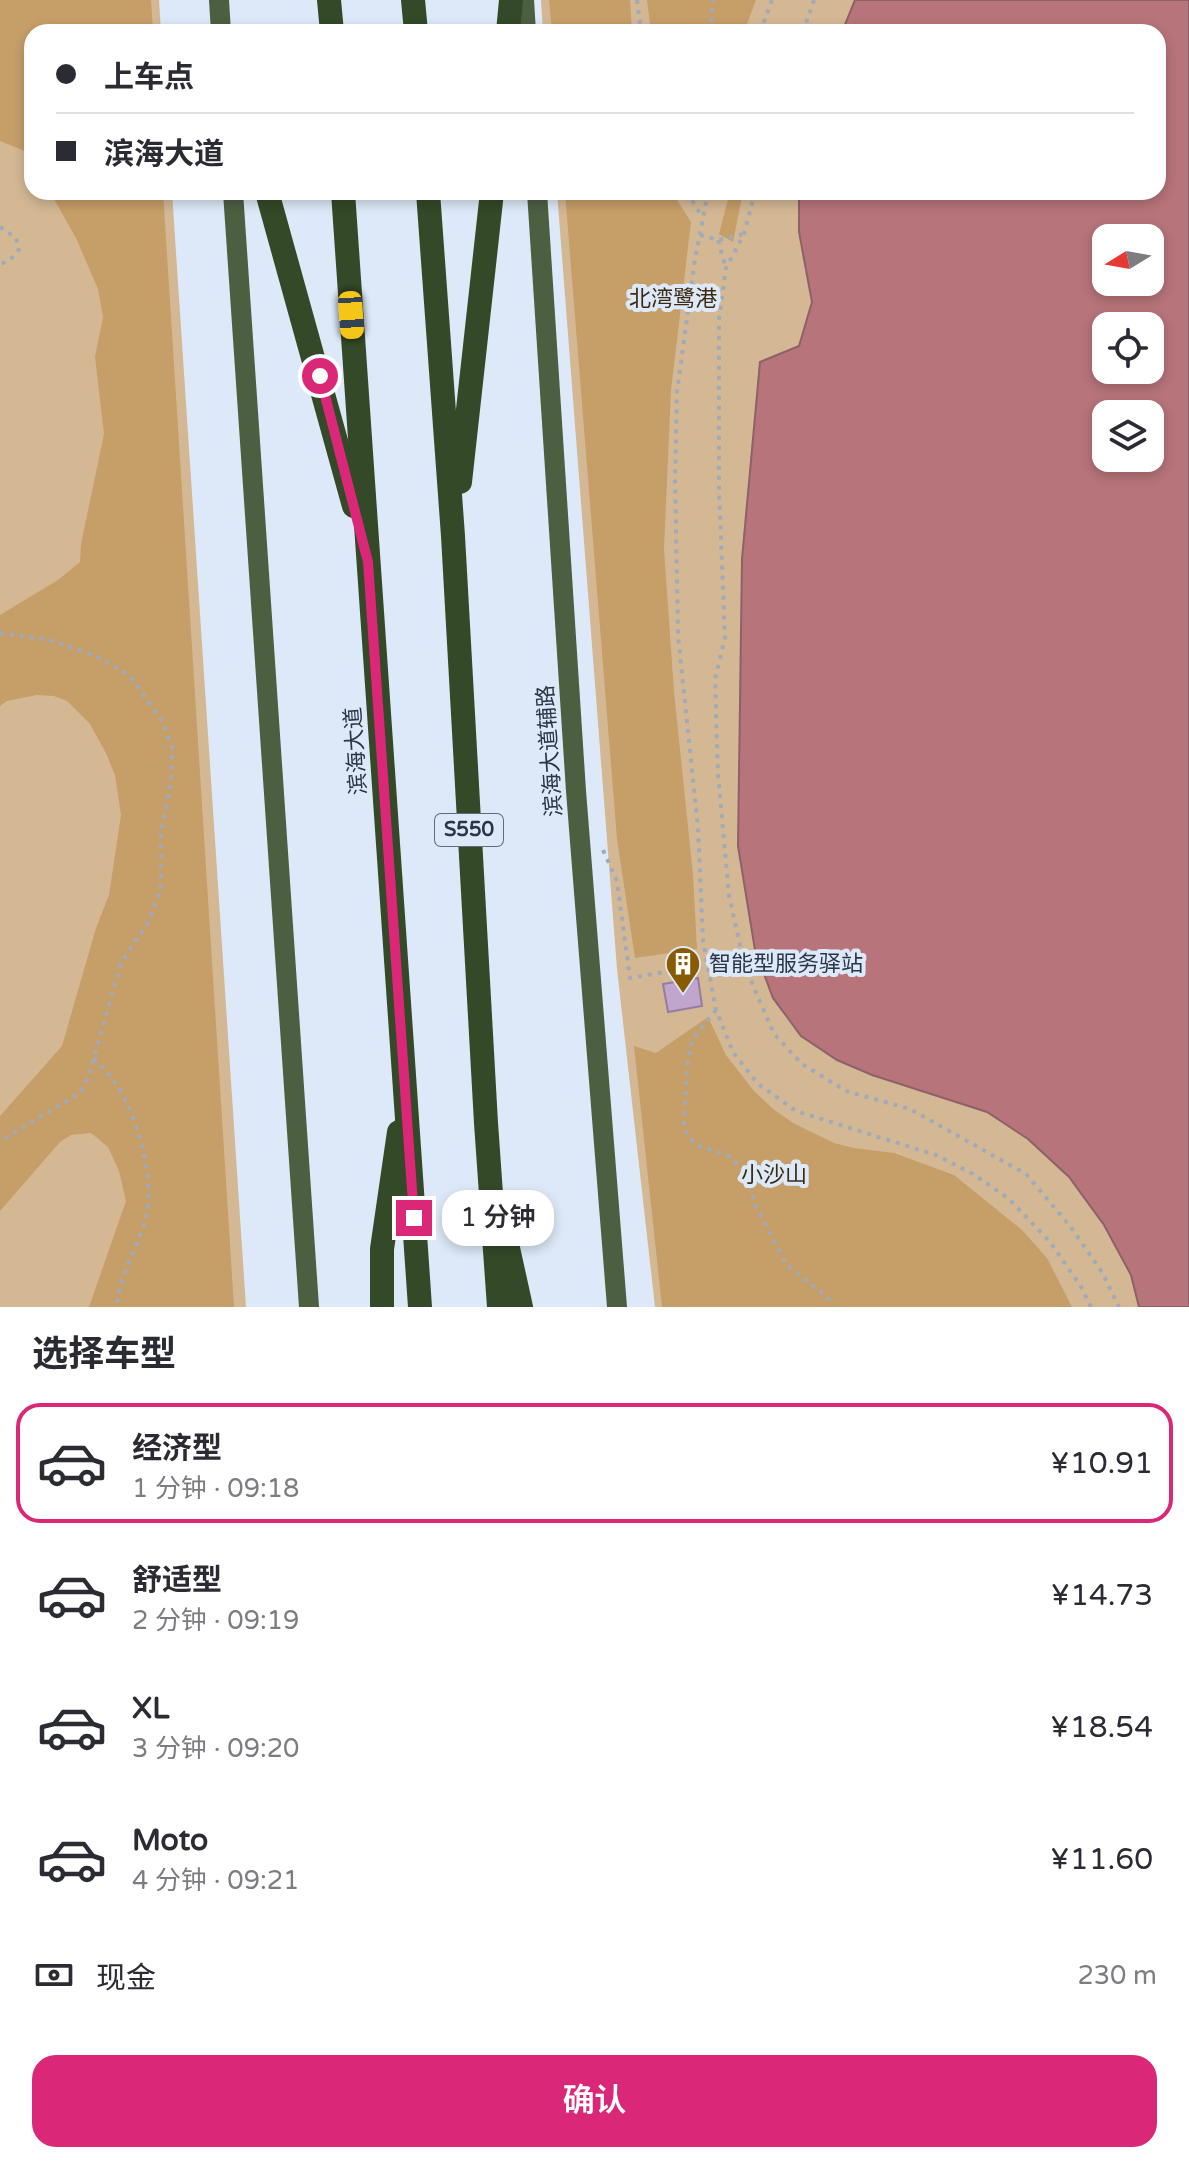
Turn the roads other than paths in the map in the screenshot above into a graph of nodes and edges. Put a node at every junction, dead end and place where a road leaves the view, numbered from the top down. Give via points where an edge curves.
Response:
1 (219, 0) edge
2 (329, 0) edge
3 (413, 0) edge
4 (511, 0) edge
5 (524, 0) edge
6 (220, 24) edge
7 (331, 24) edge
8 (415, 24) edge
9 (509, 24) edge
10 (526, 24) edge
11 (234, 200) edge
12 (269, 200) edge
13 (344, 200) edge
14 (429, 200) edge
15 (491, 200) edge
16 (538, 200) edge
17 (453, 536) junction
18 (368, 562) junction
19 (405, 1070) junction
20 (486, 1123) junction
21 (309, 1307) edge
22 (382, 1307) edge
23 (420, 1307) edge
24 (499, 1307) edge
25 (521, 1307) edge
26 (617, 1307) edge

1 - 6 main road
2 - 7 highway
3 - 8 highway
4 - 9 highway
5 - 10 main road
11 - 21 main road
12 - 18 highway
13 - 18 highway, 滨海大道
14 - 17 highway, S550
15 - 17 highway
16 - 26 main road, 滨海大道辅路
17 - 20 highway, S550
18 - 19 highway, 滨海大道
19 - 22 highway via 382,1249
19 - 23 highway, 滨海大道
20 - 24 highway, S550
20 - 25 highway

